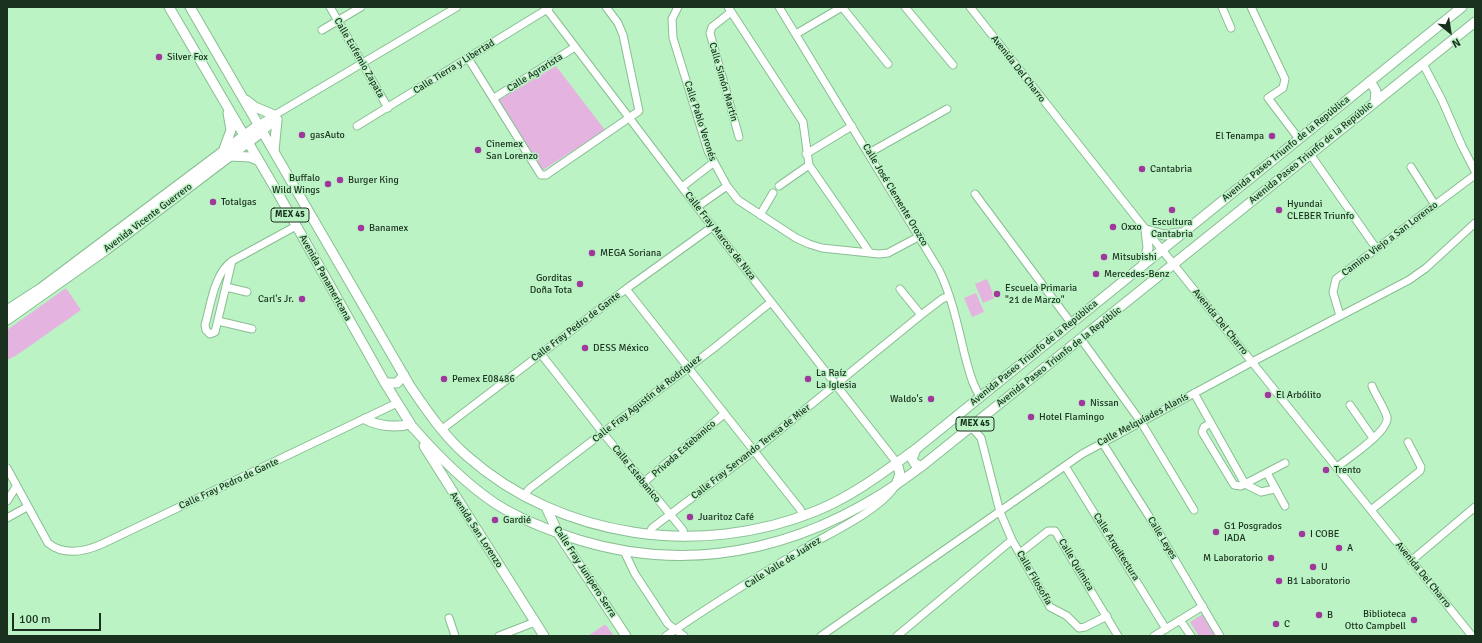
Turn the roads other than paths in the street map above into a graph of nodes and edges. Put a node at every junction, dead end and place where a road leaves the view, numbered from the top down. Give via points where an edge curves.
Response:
1 (169, 7) edge
2 (190, 7) edge
3 (330, 7) edge
4 (361, 7) edge
5 (457, 7) edge
6 (606, 7) edge
7 (678, 7) edge
8 (779, 7) edge
9 (842, 7) edge
10 (905, 7) edge
11 (970, 7) edge
12 (1222, 7) edge
13 (1251, 7) edge
14 (1462, 7) edge
15 (547, 8) edge
16 (729, 9) edge
17 (338, 21) junction
18 (1475, 22) edge
19 (1232, 28) dead end
20 (322, 30) dead end
21 (796, 34) junction
22 (575, 47) junction
23 (468, 58) junction
24 (363, 64) junction
25 (888, 64) dead end
26 (1423, 64) junction
27 (953, 66) dead end
28 (1370, 82) junction
29 (242, 97) junction
30 (494, 98) junction
31 (1375, 102) junction
32 (227, 108) junction
33 (388, 108) junction
34 (947, 109) dead end
35 (275, 117) junction
36 (630, 119) junction
37 (357, 126) dead end
38 (852, 126) junction
39 (260, 128) junction
40 (739, 137) dead end
41 (247, 139) junction
42 (1299, 139) junction
43 (274, 153) junction
44 (869, 153) junction
45 (226, 154) junction
46 (806, 154) junction
47 (1310, 154) junction
48 (259, 161) junction
49 (713, 163) junction
50 (809, 165) junction
51 (1411, 167) dead end
52 (1475, 171) edge
53 (1475, 175) edge
54 (727, 186) junction
55 (779, 186) dead end
56 (682, 187) junction
57 (773, 193) dead end
58 (975, 194) dead end
59 (1435, 205) junction
60 (697, 207) junction
61 (760, 215) junction
62 (1475, 223) edge
63 (296, 226) junction
64 (712, 227) junction
65 (1146, 230) junction
66 (1183, 233) junction
67 (920, 236) junction
68 (1376, 248) junction
69 (1162, 249) junction
70 (870, 253) junction
71 (232, 261) junction
72 (1174, 264) junction
73 (1144, 265) junction
74 (226, 287) junction
75 (626, 289) junction
76 (900, 289) dead end
77 (247, 292) dead end
78 (949, 296) junction
79 (771, 302) junction
80 (7, 310) edge
81 (921, 315) junction
82 (1340, 316) junction
83 (7, 320) edge
84 (218, 321) junction
85 (1071, 323) junction
86 (252, 329) dead end
87 (1081, 339) junction
88 (541, 354) junction
89 (1252, 362) junction
90 (688, 368) junction
91 (404, 375) junction
92 (385, 383) junction
93 (836, 384) junction
94 (1372, 386) dead end
95 (1194, 393) junction
96 (980, 396) junction
97 (418, 398) joint
98 (397, 403) junction
99 (1350, 405) dead end
100 (724, 414) junction
101 (365, 419) junction
102 (1141, 422) junction
103 (1211, 423) junction
104 (410, 424) junction
105 (970, 428) junction
106 (441, 430) junction
107 (603, 434) junction
108 (1373, 438) junction
109 (1102, 442) junction
110 (1408, 442) dead end
111 (916, 449) junction
112 (754, 451) junction
113 (897, 463) junction
114 (1285, 463) dead end
115 (922, 466) junction
116 (1065, 466) junction
117 (1337, 467) junction
118 (7, 468) edge
119 (1266, 473) junction
120 (644, 484) junction
121 (1246, 484) junction
122 (896, 485) junction
123 (16, 487) junction
124 (1275, 489) junction
125 (524, 496) junction
126 (7, 501) edge
127 (1285, 506) dead end
128 (27, 507) junction
129 (546, 507) junction
130 (1475, 507) edge
131 (1194, 510) dead end
132 (1371, 510) junction
133 (1000, 512) junction
134 (670, 515) junction
135 (803, 516) junction
136 (7, 518) edge
137 (558, 533) junction
138 (650, 535) junction
139 (684, 537) junction
140 (1012, 540) junction
141 (624, 551) junction
142 (1020, 553) junction
143 (1412, 561) junction
144 (1203, 606) junction
145 (1107, 616) junction
146 (449, 618) dead end
147 (1180, 620) junction
148 (534, 622) junction
149 (676, 629) junction
150 (1166, 629) junction
151 (455, 636) edge
152 (499, 636) edge
153 (544, 636) edge
154 (626, 636) edge
155 (666, 636) edge
156 (684, 636) edge
157 (821, 636) edge
158 (897, 636) edge
159 (1118, 636) edge
160 (1154, 636) edge
161 (1191, 636) edge
162 (1220, 636) edge
163 (1472, 636) edge

1 - 32 main road, Avenida Panamericana / MEX 45
2 - 29 main road, Avenida Panamericana / MEX 45
3 - 17 street, Calle Eufemio Zapata
4 - 17 street
5 - 24 street, Avenida Vicente Guerrero
6 - 36 street via 618,23 623,36 640,107 637,114
7 - 49 street, Calle Pablo Veronés via 672,19 673,38
8 - 21 street, Calle José Clemente Orozco
9 - 21 street
9 - 25 street
10 - 27 street
11 - 65 street, Avenida Del Charro
12 - 19 street
13 - 42 street via 1285,79 1283,88 1268,98
14 - 28 main road, Avenida Paseo Triunfo de la República / MEX 45
15 - 22 street, Calle Fray Marcos de Niza
15 - 23 street, Calle Tierra y Libertad
16 - 40 street, Calle Simón Martín via 712,27 710,33
16 - 46 street via 798,112 805,132
17 - 20 street
17 - 24 street, Calle Eufemio Zapata
18 - 26 main road, Avenida Paseo Triunfo de la Repúblic / MEX 45
21 - 38 street, Calle José Clemente Orozco
22 - 30 street, Calle Agrarista
22 - 36 street, Calle Fray Marcos de Niza
23 - 30 street
23 - 33 street, Calle Tierra y Libertad
24 - 33 street, Calle Eufemio Zapata
24 - 35 street, Avenida Vicente Guerrero
26 - 31 main road, Avenida Paseo Triunfo de la Repúblic / MEX 45
26 - 52 street
28 - 31 main road via 1376,91
28 - 42 main road, Avenida Paseo Triunfo de la República / MEX 45
29 - 35 main road
29 - 39 main road, Avenida Panamericana / MEX 45
30 - 36 street via 538,172 546,175
31 - 47 main road, Avenida Paseo Triunfo de la Repúblic / MEX 45
32 - 41 main road, Avenida Panamericana / MEX 45
32 - 45 main road via 231,130
33 - 37 street, Calle Tierra y Libertad
34 - 44 street
35 - 39 street, Avenida Vicente Guerrero
35 - 43 main road
36 - 56 street, Calle Fray Marcos de Niza
38 - 44 street, Calle José Clemente Orozco
38 - 46 street
39 - 41 main road, Avenida Vicente Guerrero
39 - 43 main road, Avenida Panamericana / MEX 45
41 - 45 main road, Avenida Vicente Guerrero
41 - 48 main road, Avenida Panamericana / MEX 45
42 - 66 main road, Avenida Paseo Triunfo de la República / MEX 45
43 - 91 main road, Avenida Panamericana / MEX 45
44 - 67 street, Calle José Clemente Orozco
45 - 48 main road via 250,157
45 - 80 main road, Avenida Vicente Guerrero
45 - 83 main road, Avenida Vicente Guerrero via 75,272
46 - 50 street
47 - 68 street
47 - 72 main road, Avenida Paseo Triunfo de la Repúblic / MEX 45
48 - 63 main road, Avenida Panamericana / MEX 45
49 - 54 street, Calle Pablo Veronés
49 - 56 street
50 - 55 street
50 - 70 street
51 - 59 street
53 - 59 street, Camino Viejo a San Lorenzo
54 - 60 street
54 - 61 street, Calle Pablo Veronés via 742,203
56 - 60 street, Calle Fray Marcos de Niza
57 - 61 street
58 - 85 street
59 - 68 street, Camino Viejo a San Lorenzo
60 - 64 street, Calle Fray Marcos de Niza
61 - 70 street, Calle Pablo Veronés via 809,244 822,248
62 - 82 street, Calle Melquíades Alanís via 1419,274
63 - 71 street
63 - 92 main road, Avenida Panamericana / MEX 45
64 - 75 street, Calle Fray Pedro de Gante
64 - 79 street, Calle Fray Marcos de Niza
65 - 66 main road via 1164,235
65 - 69 street, Avenida Del Charro
65 - 73 main road via 1148,248
66 - 69 main road, Avenida Paseo Triunfo de la República / MEX 45
67 - 70 street, Calle Pablo Veronés via 888,253
67 - 78 street, Calle José Clemente Orozco via 939,270
68 - 82 street, Camino Viejo a San Lorenzo via 1336,279 1333,292
69 - 72 street, Avenida Del Charro
69 - 73 main road, Avenida Paseo Triunfo de la República / MEX 45
71 - 74 street
71 - 84 street via 220,275 205,325 210,334 215,332
72 - 87 main road, Avenida Paseo Triunfo de la Repúblic / MEX 45
72 - 89 street, Avenida Del Charro
73 - 85 main road, Avenida Paseo Triunfo de la República / MEX 45
74 - 77 street
74 - 84 street
75 - 88 street, Calle Fray Pedro de Gante
75 - 90 street
76 - 81 street
78 - 81 street, Calle Fray Servando Teresa de Mier
78 - 96 street, Calle José Clemente Orozco via 971,375
79 - 90 street, Calle Fray Agustín de Rodríguez
79 - 93 street, Calle Fray Marcos de Niza
81 - 93 street, Calle Fray Servando Teresa de Mier
82 - 89 street, Calle Melquíades Alanís
84 - 86 street
85 - 96 main road, Avenida Paseo Triunfo de la República / MEX 45
87 - 102 street
87 - 105 main road, Avenida Paseo Triunfo de la Repúblic / MEX 45
88 - 106 street, Calle Fray Pedro de Gante
88 - 107 street, Calle Estebanico
89 - 95 street, Calle Melquíades Alanís
89 - 117 street, Avenida Del Charro
90 - 100 street
90 - 107 street, Calle Fray Agustín de Rodríguez
91 - 92 main road via 397,383
91 - 97 main road, Avenida Panamericana / MEX 45
92 - 98 main road, Avenida Panamericana / MEX 45
93 - 112 street, Calle Fray Servando Teresa de Mier
93 - 113 street, Calle Fray Marcos de Niza
94 - 108 street via 1387,421 1382,431
95 - 102 street, Calle Melquíades Alanís
95 - 103 street
96 - 111 main road, Avenida Paseo Triunfo de la República / MEX 45
97 - 106 main road, Avenida Paseo Triunfo de la República / MEX 45
98 - 101 street, Calle Fray Pedro de Gante
98 - 104 main road, Avenida Panamericana / MEX 45
99 - 108 street
100 - 112 street
100 - 120 street, Privada Estebanico
101 - 104 main road via 382,425
101 - 128 street, Calle Fray Pedro de Gante via 102,544 82,551 57,549 45,539
102 - 109 street, Calle Melquíades Alanís
102 - 131 street
103 - 121 street
103 - 121 street via 1203,428 1204,436 1232,484
104 - 137 main road, Avenida Paseo Triunfo de la Repúblic / MEX 45 via 446,464 479,491 512,513
104 - 148 main road, Avenida San Lorenzo / MEX 45
105 - 115 main road, Avenida Paseo Triunfo de la Repúblic / MEX 45
105 - 133 street via 980,438
106 - 125 main road, Avenida Paseo Triunfo de la República / MEX 45 via 466,456
107 - 120 street, Calle Estebanico
107 - 125 street, Calle Fray Agustín de Rodríguez via 529,489
108 - 117 street
109 - 116 street, Calle Melquíades Alanís
109 - 144 street, Calle Leyes
110 - 132 street via 1421,467 1420,471
111 - 113 main road, Avenida Paseo Triunfo de la República / MEX 45
111 - 115 main road via 912,460
112 - 134 street, Calle Fray Servando Teresa de Mier
112 - 135 street
113 - 122 main road via 900,474
113 - 135 main road, Avenida Paseo Triunfo de la República / MEX 45 via 856,491
114 - 119 street
115 - 122 main road, Avenida Paseo Triunfo de la Repúblic / MEX 45
116 - 133 street, Calle Melquíades Alanís
116 - 150 street, Calle Arquitectura
117 - 132 street, Avenida Del Charro
118 - 123 street
119 - 121 street
119 - 124 street
120 - 134 street, Calle Estebanico
121 - 124 street via 1261,492
122 - 141 main road, Avenida Paseo Triunfo de la Repúblic / MEX 45 via 833,522 755,548 724,554 678,557
122 - 149 street, Calle Valle de Juárez via 886,497 864,513
123 - 126 street
123 - 128 street
124 - 127 street
125 - 129 main road, Avenida Paseo Triunfo de la República / MEX 45
128 - 136 street
129 - 137 main road, Calle Fray Junípero Serra
129 - 138 main road, Avenida Paseo Triunfo de la República / MEX 45 via 591,523
130 - 143 street
132 - 143 street, Avenida Del Charro
133 - 140 street, Calle Filosofía
133 - 157 street, Calle Melquíades Alanís
134 - 138 street, Calle Fray Servando Teresa de Mier via 652,528
134 - 139 street, Calle Estebanico via 683,530
135 - 139 main road, Avenida Paseo Triunfo de la República / MEX 45 via 737,533
137 - 141 main road, Avenida Paseo Triunfo de la Repúblic / MEX 45
137 - 154 main road, Calle Fray Junípero Serra
138 - 139 main road, Avenida Paseo Triunfo de la República / MEX 45
140 - 142 street, Calle Filosofía
140 - 158 street
141 - 149 street via 652,601 668,624
142 - 145 street, Calle Filosofía via 1053,610 1067,616 1080,628
142 - 145 street, Calle Química via 1048,531 1056,531
143 - 163 street, Avenida Del Charro
144 - 147 street
144 - 162 street, Calle Leyes
145 - 159 street, Calle Química
146 - 151 street
147 - 150 street
147 - 161 street
148 - 152 street
148 - 153 main road, Avenida San Lorenzo / MEX 45
149 - 155 street, Calle Valle de Juárez
149 - 156 street
150 - 160 street

